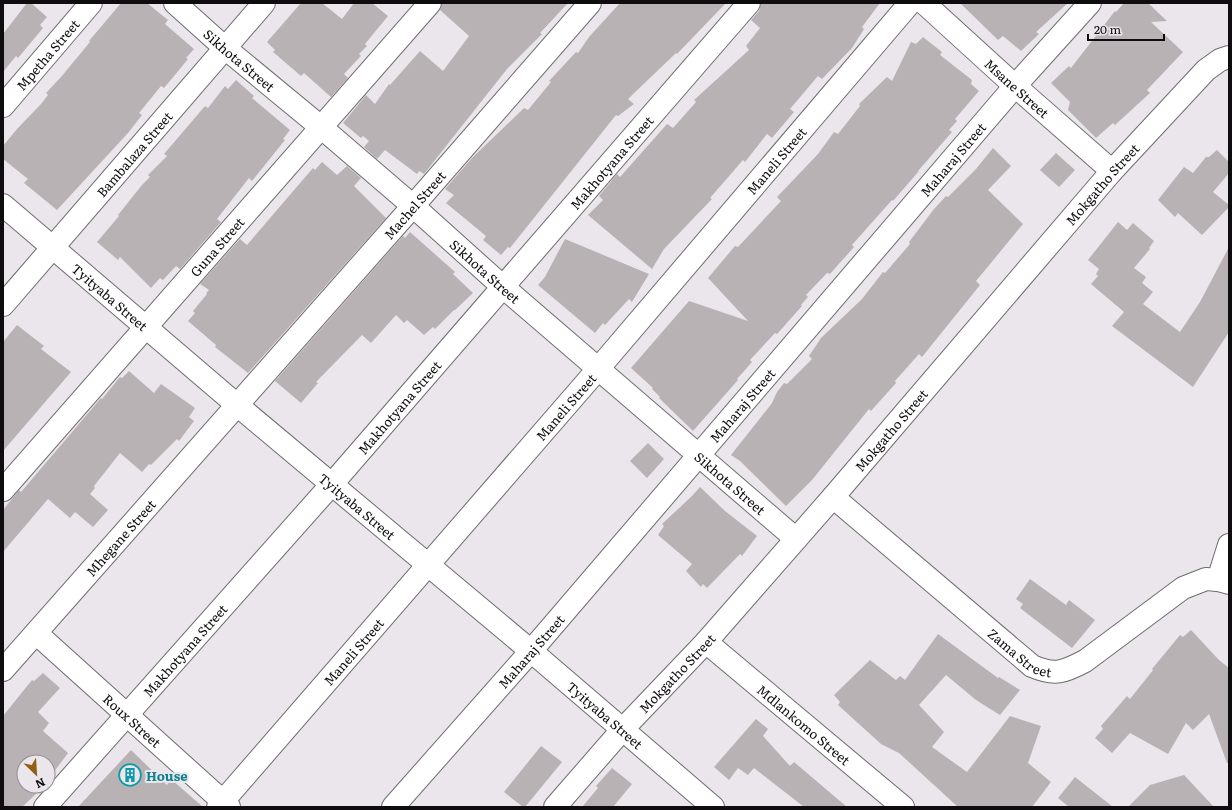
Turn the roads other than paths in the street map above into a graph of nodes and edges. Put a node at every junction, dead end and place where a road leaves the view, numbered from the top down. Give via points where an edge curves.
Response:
1 (91, 3) edge
2 (175, 3) edge
3 (264, 3) edge
4 (430, 3) edge
5 (590, 3) edge
6 (749, 3) edge
7 (910, 3) edge
8 (924, 3) edge
9 (1090, 3) edge
10 (225, 48) junction
11 (1229, 57) edge
12 (1015, 86) junction
13 (3, 106) edge
14 (322, 128) junction
15 (1112, 172) junction
16 (3, 205) edge
17 (413, 206) junction
18 (53, 248) junction
19 (502, 286) junction
20 (3, 305) edge
21 (146, 327) junction
22 (598, 369) junction
23 (237, 405) junction
24 (698, 455) junction
25 (332, 484) junction
26 (3, 490) edge
27 (833, 496) junction
28 (796, 539) junction
29 (1229, 545) edge
30 (428, 566) junction
31 (1224, 582) edge
32 (36, 633) junction
33 (706, 642) junction
34 (531, 651) junction
35 (3, 670) edge
36 (127, 715) junction
37 (622, 730) junction
38 (223, 805) edge
39 (711, 806) edge
40 (45, 807) edge
41 (393, 807) edge
42 (555, 807) edge
43 (903, 807) edge

1 - 13 street, Mpetha Street
2 - 10 street, Sikhota Street
3 - 10 street, Bambalaza Street
4 - 14 street, Guna Street
5 - 17 street, Machel Street
6 - 19 street, Makhotyana Street
7 - 22 street, Maneli Street
8 - 12 street, Msane Street
9 - 12 street, Maharaj Street
10 - 14 street, Sikhota Street
10 - 18 street, Bambalaza Street
11 - 15 street, Mokgatho Street via 1206,70
12 - 15 street, Msane Street
12 - 24 street, Maharaj Street
14 - 17 street, Sikhota Street
14 - 21 street, Guna Street
15 - 27 street, Mokgatho Street
16 - 18 street, Tyityaba Street
17 - 19 street, Sikhota Street
17 - 23 street, Machel Street
18 - 20 street, Bambalaza Street
18 - 21 street, Tyityaba Street
19 - 22 street, Sikhota Street
19 - 25 street, Makhotyana Street
21 - 23 street, Tyityaba Street
21 - 26 street, Guna Street
22 - 24 street, Sikhota Street
22 - 30 street, Maneli Street
23 - 25 street, Tyityaba Street
23 - 32 street, Mhegane Street
24 - 28 street, Sikhota Street
24 - 34 street, Maharaj Street
25 - 30 street, Tyityaba Street
25 - 36 street, Makhotyana Street
27 - 28 street, Mokgatho Street
27 - 31 street, Zama Street via 1032,666 1045,671 1069,669 1085,660 1183,588 1206,579
28 - 33 street, Mokgatho Street
29 - 31 street
30 - 34 street, Tyityaba Street
30 - 38 street, Maneli Street
32 - 35 street, Mhegane Street
32 - 36 street, Roux Street
33 - 37 street, Mokgatho Street
33 - 43 street, Mdlankomo Street
34 - 37 street, Tyityaba Street
34 - 41 street, Maharaj Street
36 - 38 street, Roux Street
36 - 40 street, Makhotyana Street
37 - 39 street, Tyityaba Street
37 - 42 street, Mokgatho Street

